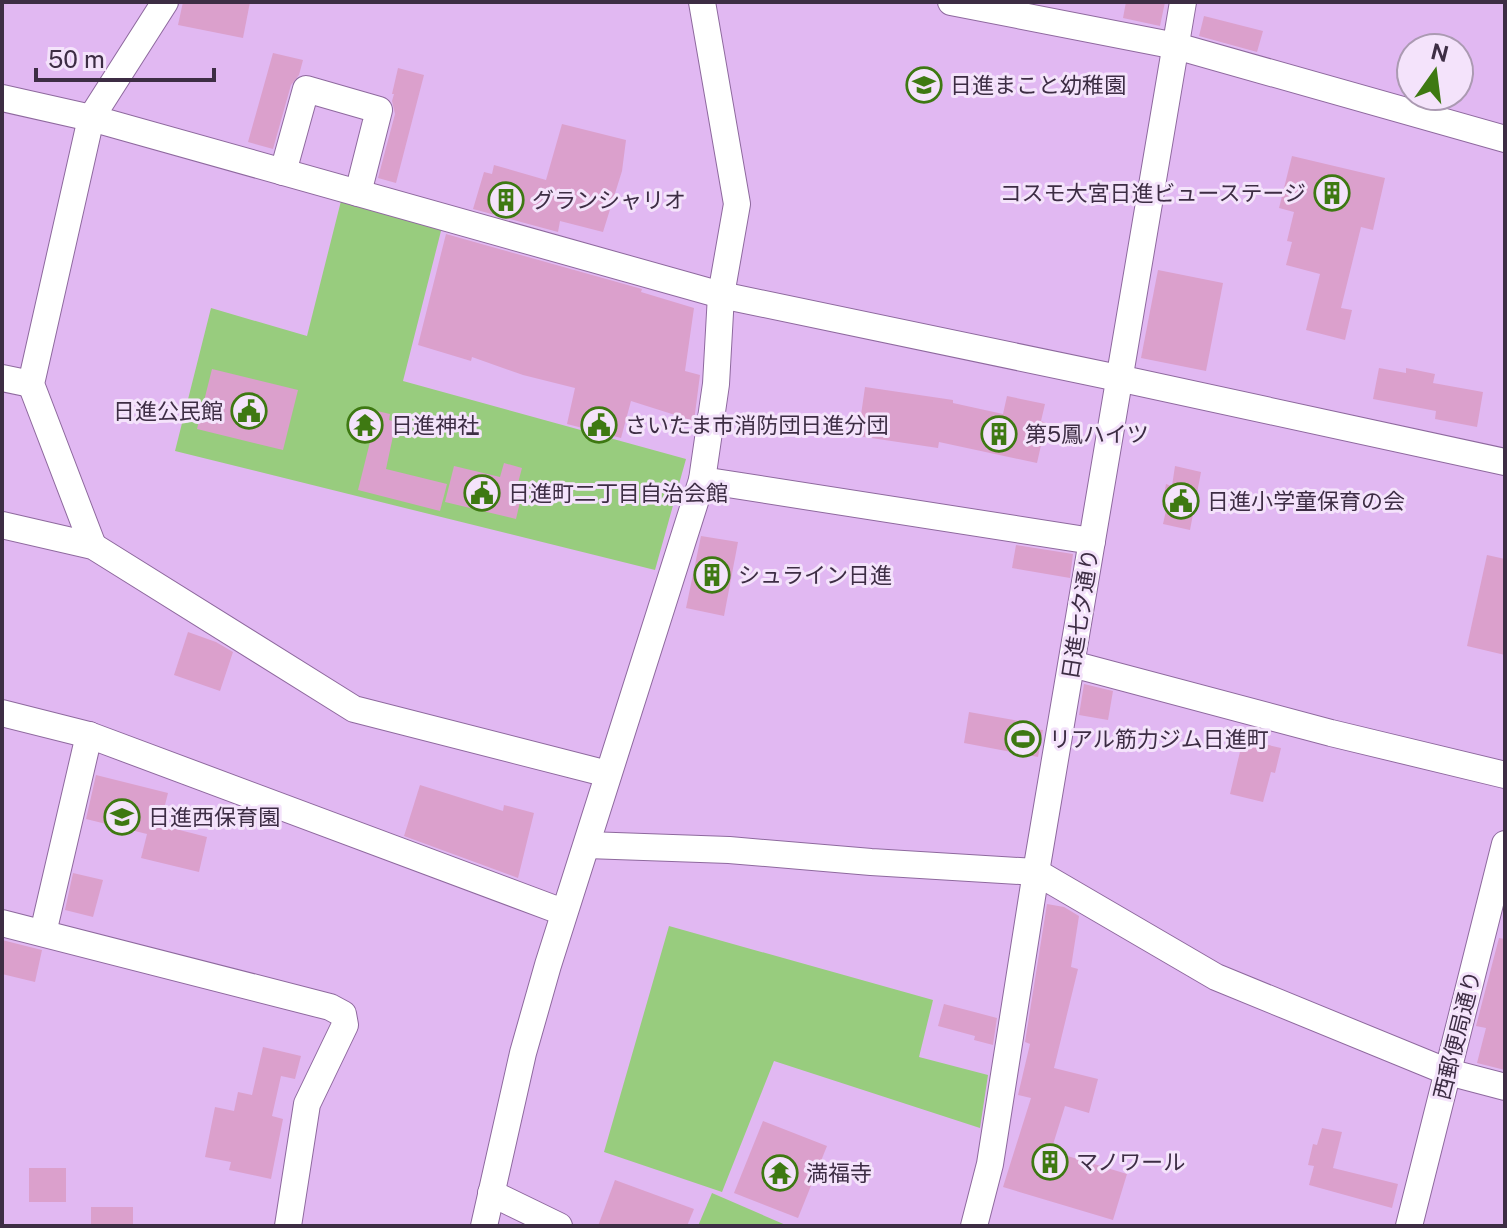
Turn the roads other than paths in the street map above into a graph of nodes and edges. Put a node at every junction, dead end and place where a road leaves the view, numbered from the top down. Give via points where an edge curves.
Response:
1 (165, 2) edge
2 (702, 2) edge
3 (951, 2) edge
4 (1183, 2) edge
5 (1176, 46) junction
6 (2, 98) edge
7 (91, 118) junction
8 (1505, 139) edge
9 (283, 172) junction
10 (358, 193) junction
11 (721, 295) junction
12 (2, 378) edge
13 (1118, 378) junction
14 (31, 384) junction
15 (1505, 462) edge
16 (702, 480) junction
17 (2, 525) edge
18 (1092, 541) junction
19 (93, 546) junction
20 (1072, 664) junction
21 (2, 713) edge
22 (89, 735) junction
23 (608, 774) junction
24 (1505, 775) edge
25 (1505, 844) edge
26 (587, 845) junction
27 (1036, 872) junction
28 (563, 912) junction
29 (2, 923) edge
30 (43, 933) junction
31 (1448, 1072) junction
32 (1505, 1087) edge
33 (491, 1193) junction
34 (288, 1226) edge
35 (484, 1226) edge
36 (559, 1226) edge
37 (974, 1226) edge
38 (1409, 1226) edge

1 - 7 street
2 - 11 street via 737,204
3 - 5 street
4 - 5 street, 日進七夕通り
5 - 8 street
5 - 13 street, 日進七夕通り
6 - 7 street
7 - 9 street
7 - 14 street
9 - 10 street
9 - 10 street via 306,89 379,110
10 - 11 street
11 - 13 street
11 - 16 street via 716,384
12 - 14 street
13 - 15 street
13 - 18 street, 日進七夕通り
14 - 19 street
16 - 18 street
16 - 23 street
17 - 19 street
18 - 20 street, 日進七夕通り
19 - 23 street via 354,709
20 - 24 street
20 - 27 street, 日進七夕通り
21 - 22 street
22 - 28 street
22 - 30 street
23 - 26 street
25 - 31 street, 西郵便局通り
26 - 27 street
26 - 28 street
27 - 31 street via 1216,977
27 - 37 street, 日進七夕通り via 990,1164
28 - 33 street
29 - 30 street
30 - 34 street via 343,1014 345,1025 307,1104
31 - 32 street
31 - 38 street, 西郵便局通り
33 - 35 street
33 - 36 street

